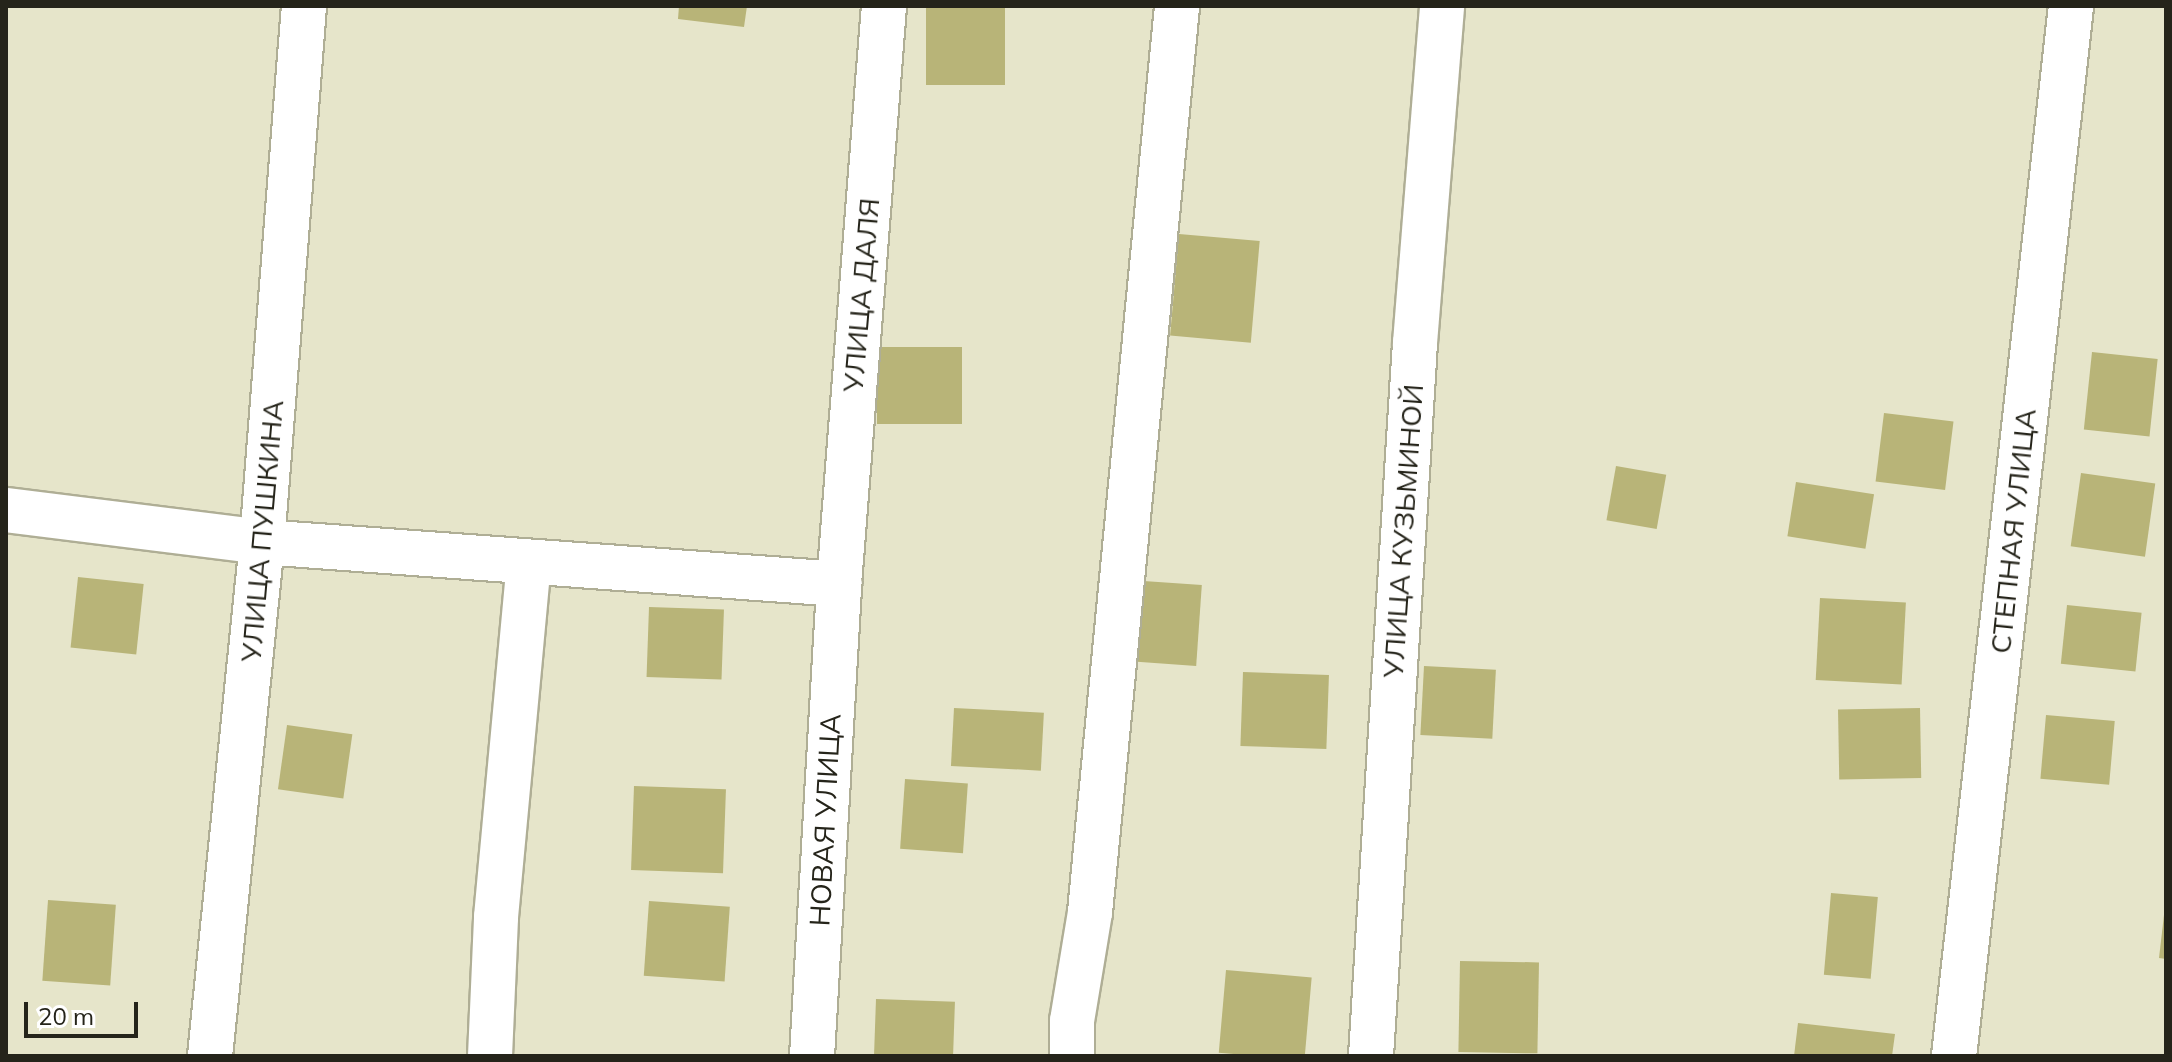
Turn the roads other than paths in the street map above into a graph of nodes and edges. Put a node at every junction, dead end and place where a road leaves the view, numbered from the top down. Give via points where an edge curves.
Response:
1 (304, 6) edge
2 (884, 6) edge
3 (1177, 6) edge
4 (1442, 6) edge
5 (2071, 6) edge
6 (6, 510) edge
7 (262, 542) junction
8 (529, 564) junction
9 (839, 584) junction
10 (210, 1056) edge
11 (490, 1056) edge
12 (812, 1056) edge
13 (1072, 1056) edge
14 (1371, 1056) edge
15 (1954, 1056) edge

1 - 7 street, УЛИЦА ПУШКИНА
2 - 9 street, УЛИЦА ДАЛЯ
3 - 13 street
4 - 14 street, УЛИЦА КУЗЬМИНОЙ via 1415,343
5 - 15 street, СТЕПНАЯ УЛИЦА
6 - 7 street
7 - 8 street
7 - 10 street, УЛИЦА ПУШКИНА
8 - 9 street
8 - 11 street via 496,917
9 - 12 street, НОВАЯ УЛИЦА

